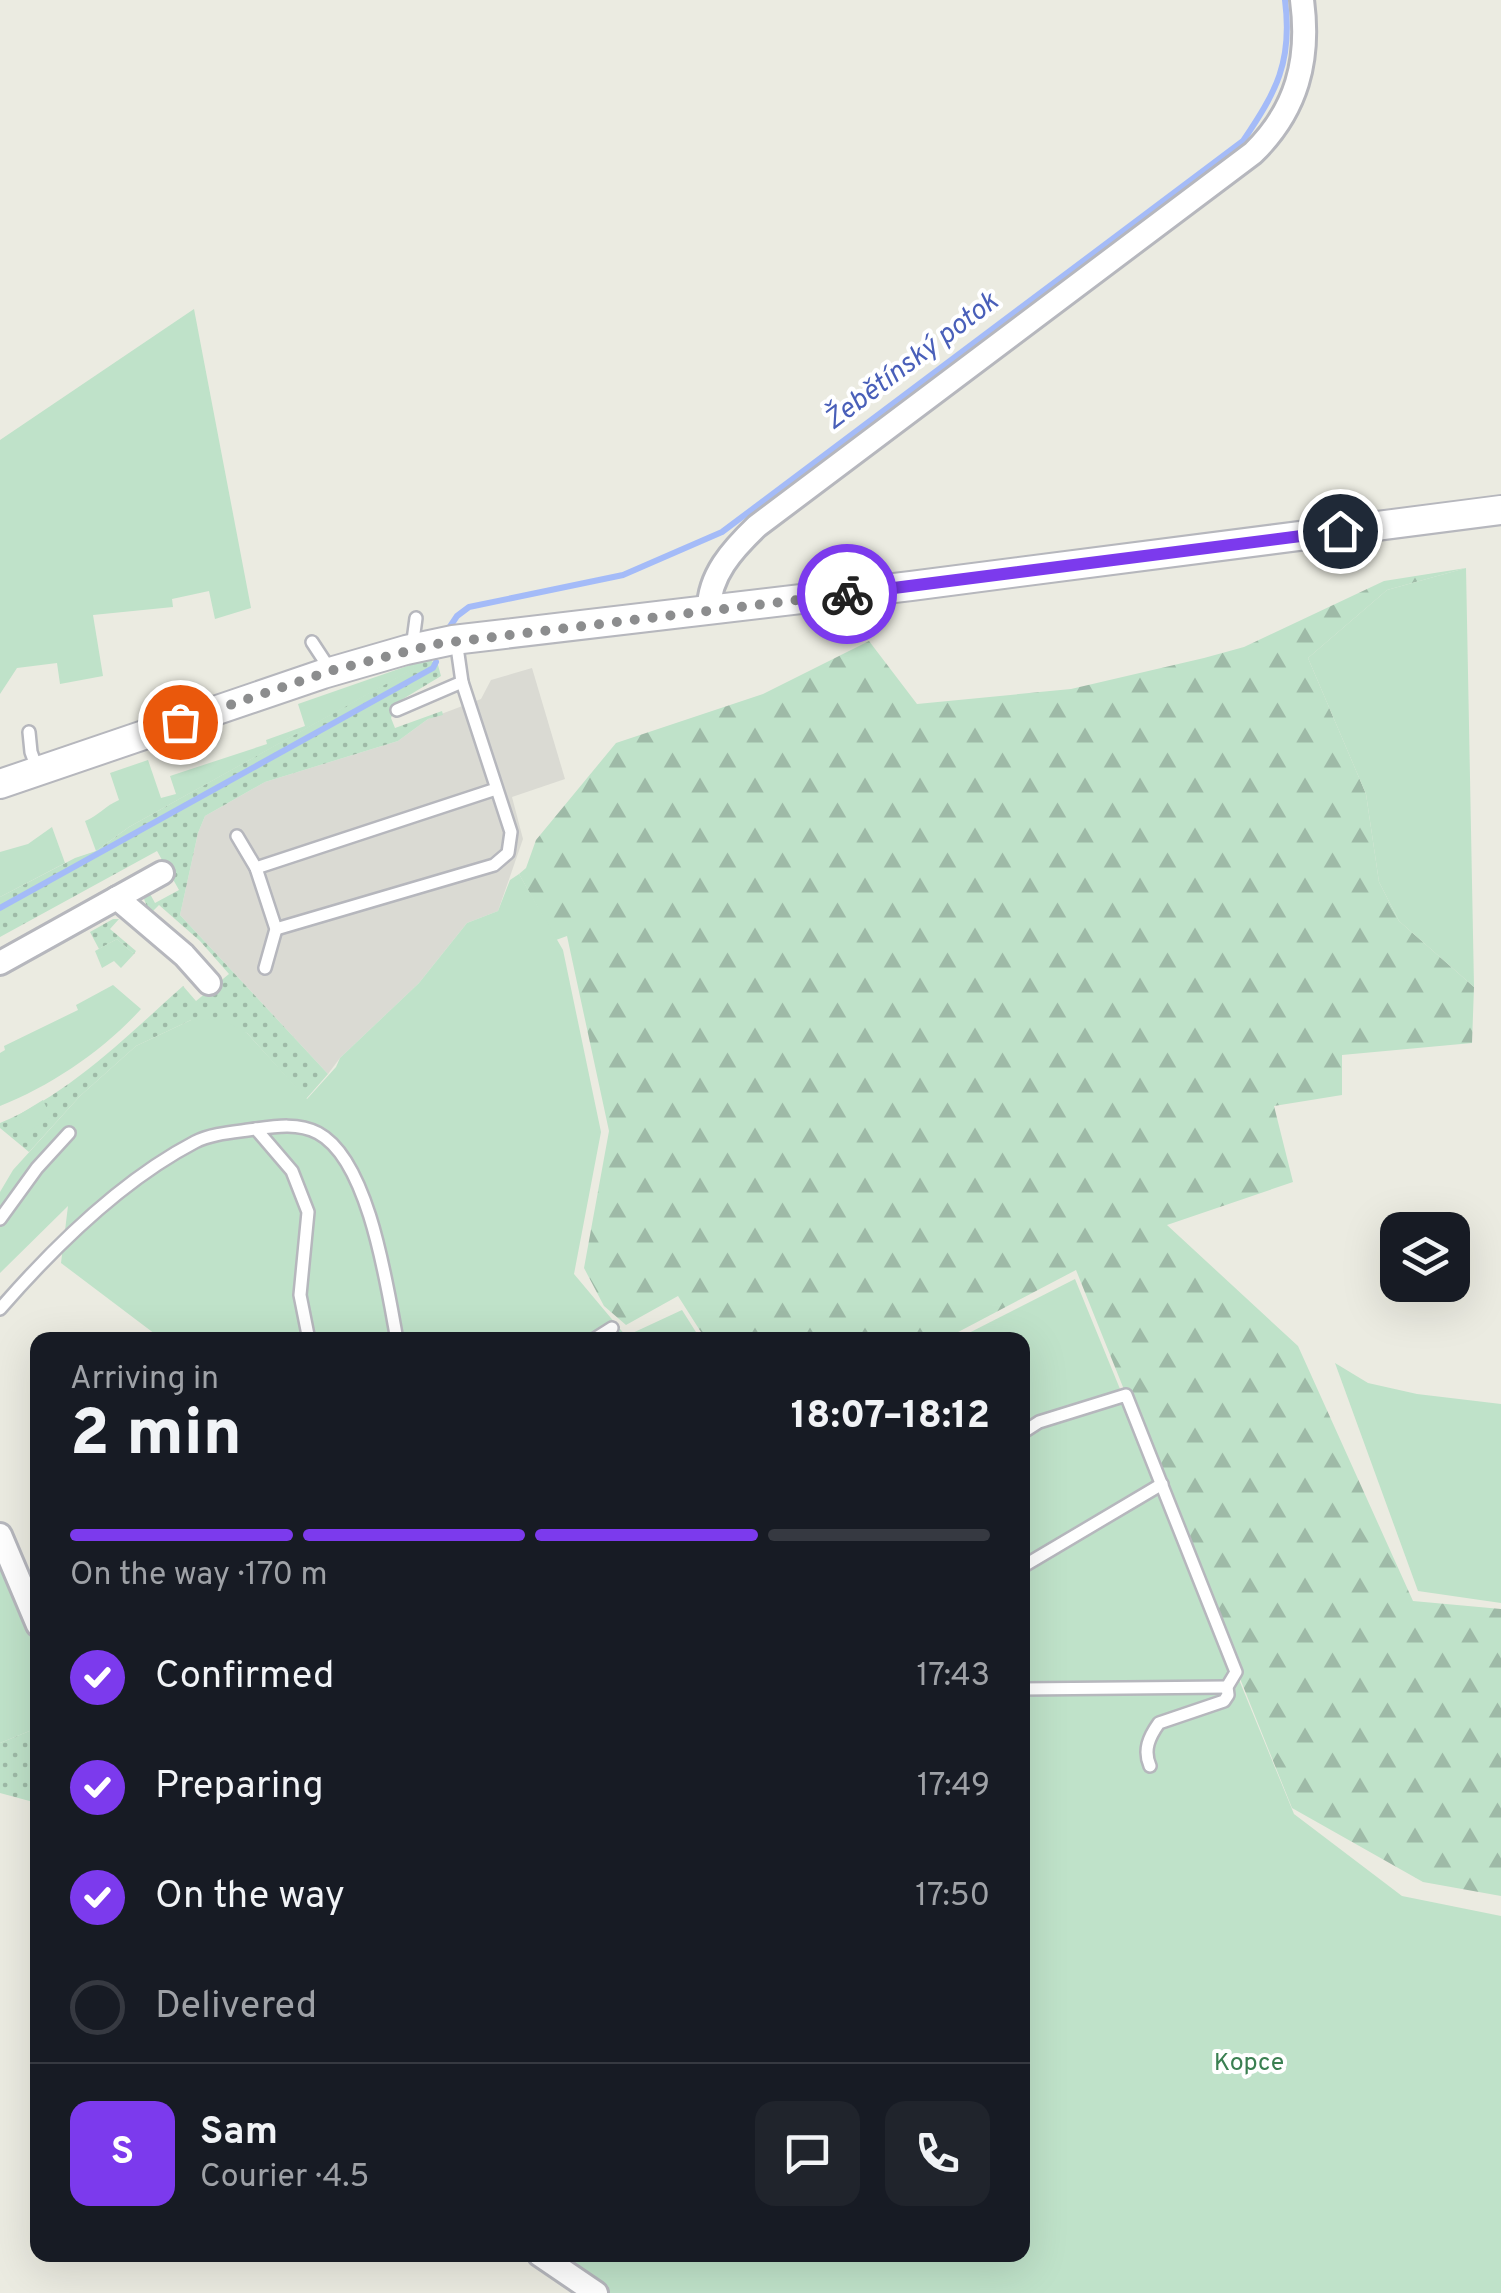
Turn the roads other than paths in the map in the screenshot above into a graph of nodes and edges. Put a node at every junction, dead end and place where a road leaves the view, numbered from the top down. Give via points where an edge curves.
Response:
1 (1302, 0) edge
2 (1501, 510) edge
3 (709, 611) junction
4 (416, 618) dead end
5 (312, 642) dead end
6 (439, 643) junction
7 (327, 672) junction
8 (462, 682) junction
9 (397, 710) dead end
10 (29, 732) dead end
11 (38, 771) junction
12 (0, 784) edge
13 (496, 788) junction
14 (237, 836) dead end
15 (256, 868) junction
16 (162, 873) dead end
17 (117, 898) junction
18 (276, 929) junction
19 (0, 963) edge
20 (265, 968) dead end
21 (209, 983) dead end
22 (256, 1128) junction
23 (69, 1133) dead end
24 (0, 1219) edge
25 (0, 1310) edge
26 (612, 1328) dead end
27 (307, 1332) edge
28 (395, 1332) edge
29 (606, 1332) edge
30 (1030, 1427) edge
31 (1162, 1484) junction
32 (0, 1535) edge
33 (1030, 1562) edge
34 (30, 1606) edge
35 (1226, 1687) junction
36 (1030, 1689) edge
37 (1150, 1766) dead end
38 (550, 2262) edge
39 (596, 2293) edge

1 - 3 street via 1301,73 1271,136 757,526 719,571
2 - 3 street
3 - 6 street
4 - 6 lane
5 - 7 lane
6 - 7 street
6 - 8 lane
7 - 11 street
8 - 9 lane
8 - 13 lane
10 - 11 lane
11 - 12 street
13 - 15 lane
13 - 18 lane via 510,832 508,853 494,864
14 - 15 lane
15 - 18 lane
16 - 17 street
17 - 19 street
17 - 21 street
18 - 20 lane
22 - 25 lane via 199,1140 131,1184 44,1258
22 - 27 lane via 292,1171 308,1212 300,1296
22 - 28 lane via 286,1125 315,1132 346,1162 365,1205
23 - 24 lane
26 - 29 lane
30 - 31 lane via 1126,1394
31 - 33 lane
31 - 35 lane via 1236,1672
32 - 34 street
35 - 36 lane
35 - 37 lane via 1224,1701 1159,1723 1148,1744
38 - 39 street

